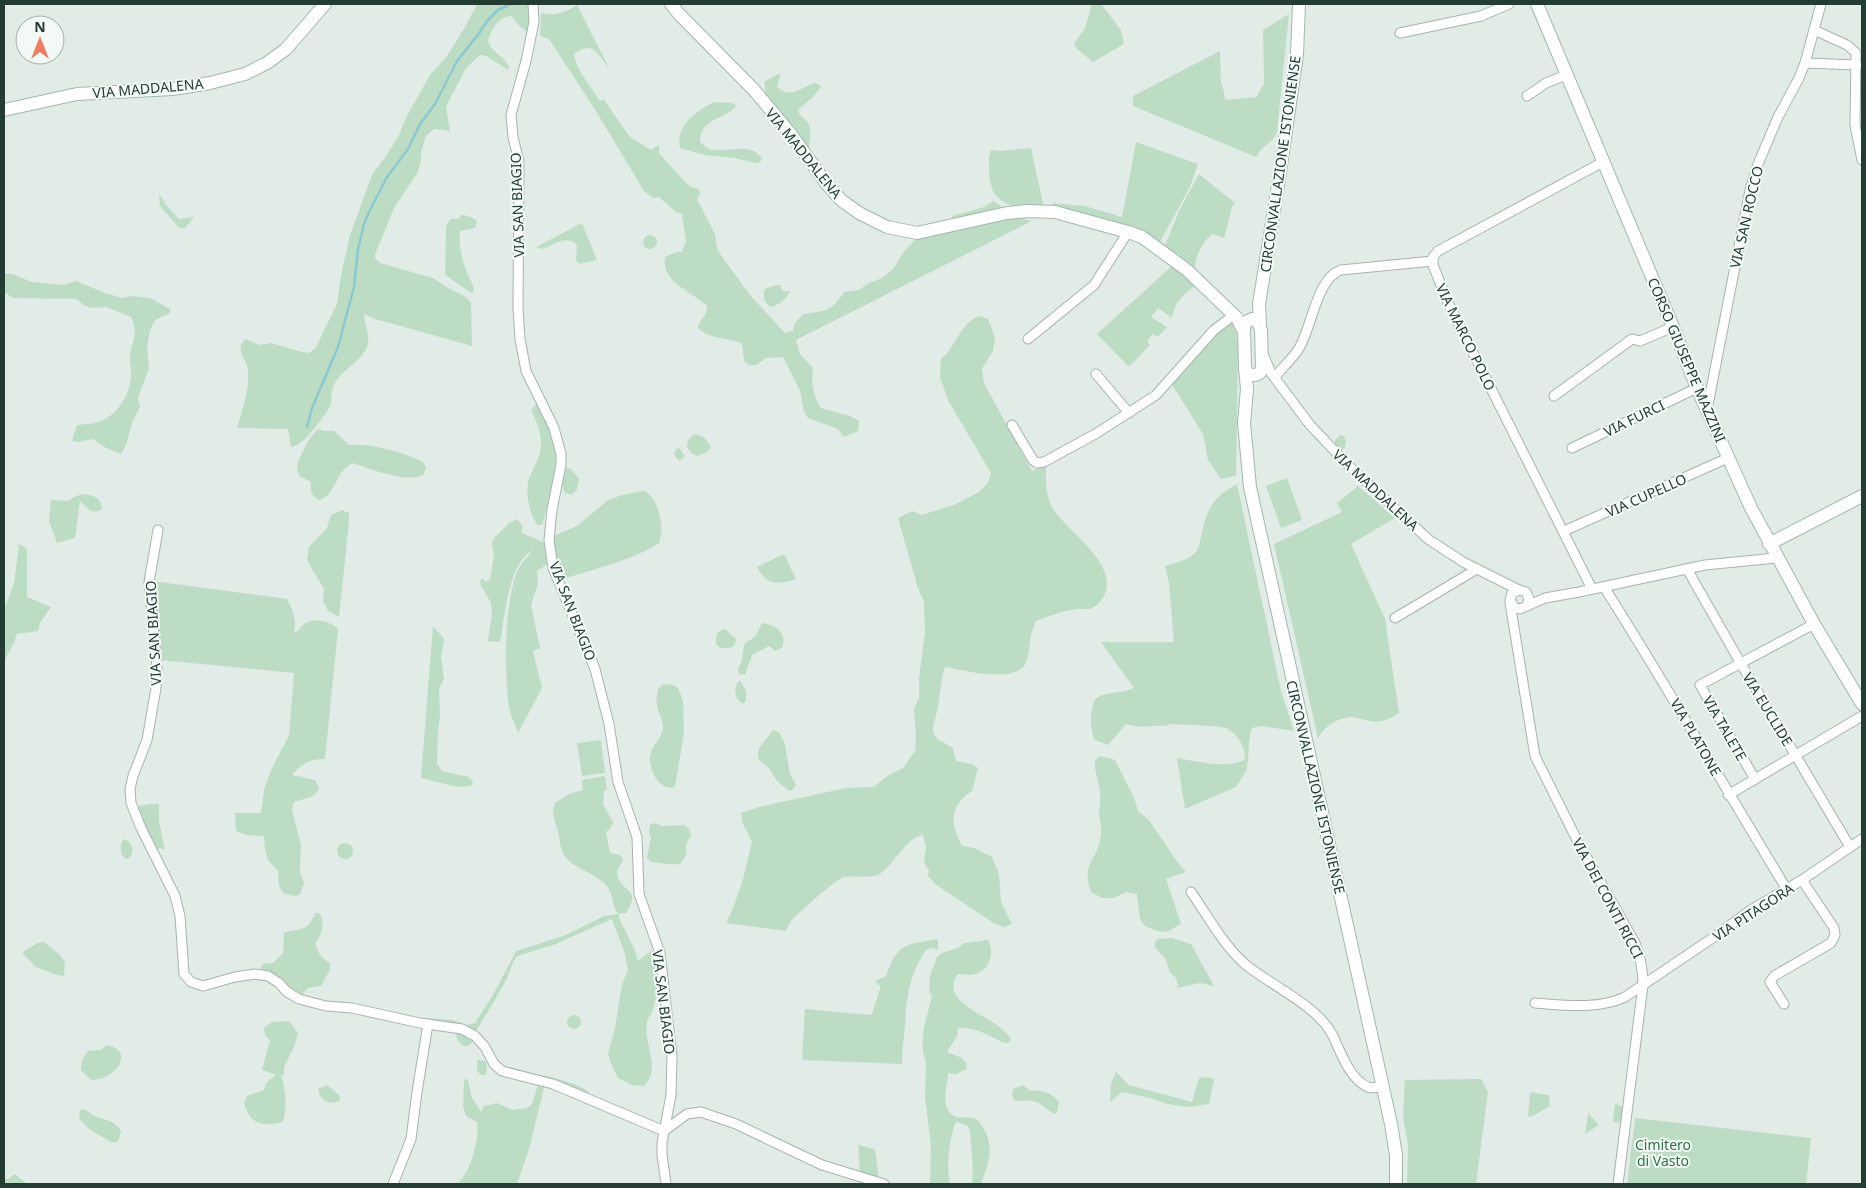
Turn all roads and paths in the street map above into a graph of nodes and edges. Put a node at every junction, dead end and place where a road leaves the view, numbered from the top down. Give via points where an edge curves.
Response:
1 (326, 4) edge
2 (534, 4) edge
3 (671, 4) edge
4 (1299, 4) edge
5 (1509, 4) edge
6 (1537, 4) edge
7 (1821, 4) edge
8 (1814, 30) junction
9 (1400, 34) dead end
10 (1805, 63) junction
11 (1857, 65) junction
12 (1566, 74) junction
13 (1527, 96) dead end
14 (1859, 96) edge
15 (4, 110) edge
16 (1862, 160) edge
17 (1603, 162) junction
18 (1128, 232) junction
19 (1433, 261) junction
20 (1246, 321) junction
21 (1674, 327) junction
22 (1028, 339) dead end
23 (1261, 373) junction
24 (1096, 374) dead end
25 (1697, 388) junction
26 (1554, 396) dead end
27 (1707, 410) junction
28 (1129, 413) junction
29 (1012, 425) dead end
30 (1572, 448) dead end
31 (1728, 458) junction
32 (1862, 497) edge
33 (158, 530) dead end
34 (1564, 531) junction
35 (1769, 544) junction
36 (1776, 558) junction
37 (1476, 569) junction
38 (1687, 569) junction
39 (1503, 581) junction
40 (1604, 587) junction
41 (1592, 589) junction
42 (1523, 591) junction
43 (1545, 598) junction
44 (1510, 600) junction
45 (1526, 605) junction
46 (1395, 618) dead end
47 (1514, 622) junction
48 (1814, 624) junction
49 (1740, 662) junction
50 (1862, 704) edge
51 (1862, 716) edge
52 (1795, 755) junction
53 (1755, 779) junction
54 (1728, 794) junction
55 (1862, 839) edge
56 (1850, 847) junction
57 (1802, 880) junction
58 (1786, 888) junction
59 (1191, 892) dead end
60 (1643, 985) junction
61 (1535, 1003) dead end
62 (1784, 1004) dead end
63 (428, 1024) junction
64 (1382, 1086) junction
65 (664, 1131) junction
66 (393, 1184) edge
67 (666, 1184) edge
68 (884, 1184) edge
69 (1396, 1184) edge
70 (1618, 1184) edge

1 - 15 main road, VIA MADDALENA via 286,49 245,74 182,88 77,94
2 - 65 street, VIA SAN BIAGIO via 534,22 526,61 511,115 519,162 520,339 526,371 554,428 562,454 549,540 553,568 595,669 609,724 618,782 636,837 639,894 660,953 672,1056 671,1095
3 - 18 main road, VIA MADDALENA via 754,90 841,200 887,227 917,234 1028,211 1055,212
4 - 20 main road, CIRCONVALLAZIONE ISTONIENSE via 1297,56 1280,179 1259,304
5 - 9 street via 1481,16
6 - 12 main road, CORSO GIUSEPPE MAZZINI
7 - 8 street, VIA SAN ROCCO
8 - 10 street, VIA SAN ROCCO
8 - 11 street via 1853,48
10 - 11 street
10 - 27 street, VIA SAN ROCCO via 1778,117 1750,190
11 - 14 street
12 - 13 street
12 - 17 main road, CORSO GIUSEPPE MAZZINI
14 - 16 street via 1855,125
17 - 19 street via 1438,251
17 - 21 main road, CORSO GIUSEPPE MAZZINI
18 - 20 main road, VIA MADDALENA via 1163,251
18 - 22 street via 1094,285
19 - 23 street via 1341,270 1332,274 1298,350
19 - 34 street, VIA MARCO POLO via 1448,303
20 - 23 main road
20 - 23 main road via 1261,346
20 - 28 street via 1214,330 1156,395
21 - 25 main road, CORSO GIUSEPPE MAZZINI
21 - 26 street via 1640,341 1632,339
23 - 37 street, VIA MADDALENA via 1348,465 1428,539
23 - 64 main road, CIRCONVALLAZIONE ISTONIENSE via 1247,388 1244,423 1250,487
24 - 28 street
25 - 27 main road, CORSO GIUSEPPE MAZZINI
25 - 30 street, VIA FURCI
27 - 31 main road, CORSO GIUSEPPE MAZZINI
28 - 29 street via 1037,463
31 - 34 street, VIA CUPELLO
31 - 35 main road, CORSO GIUSEPPE MAZZINI
32 - 35 main road
33 - 63 street, VIA SAN BIAGIO via 149,582 156,688 148,740 130,789 131,803 141,828 175,896 180,916 184,974 191,982 204,986 255,974 268,976 299,999
34 - 41 street, VIA MARCO POLO
35 - 36 main road, CORSO GIUSEPPE MAZZINI
36 - 38 street via 1721,562
36 - 48 main road, CORSO GIUSEPPE MAZZINI
37 - 39 street, VIA MADDALENA
37 - 46 street
38 - 40 street
38 - 49 street, VIA EUCLIDE
39 - 42 street, VIA MADDALENA
39 - 44 street
40 - 41 street
40 - 54 street, VIA PLATONE
41 - 43 street
42 - 43 street, VIA MADDALENA
42 - 44 street via 1514,591
42 - 45 street via 1529,598
43 - 45 street
44 - 45 street via 1517,608
44 - 47 street, VIA DEI CONTI RICCI
45 - 47 street
47 - 60 street, VIA DEI CONTI RICCI via 1534,756 1635,943 1641,958
48 - 49 street, VIA TALETE
48 - 50 main road, CORSO GIUSEPPE MAZZINI
49 - 52 street, VIA EUCLIDE
49 - 53 street, VIA TALETE via 1700,685
51 - 52 street
52 - 53 street
52 - 56 street, VIA EUCLIDE
53 - 54 street
54 - 58 street, VIA PLATONE
55 - 56 street, VIA PITAGORA
56 - 57 street, VIA PITAGORA
57 - 58 street, VIA PITAGORA
57 - 62 street via 1834,928 1835,935 1831,943 1774,976 1770,982
58 - 60 street, VIA PITAGORA
59 - 64 street via 1246,965 1321,1019 1345,1063 1361,1082 1368,1087
60 - 61 street, VIA PITAGORA via 1619,1000 1599,1004
60 - 70 street, VIA DEI CONTI RICCI
63 - 65 street, VIA SAN BIAGIO via 462,1029 474,1036 502,1071 553,1084
63 - 66 street via 411,1139
64 - 69 main road, CIRCONVALLAZIONE ISTONIENSE via 1396,1155
65 - 67 street, VIA SAN BIAGIO via 662,1155
65 - 68 street via 687,1114 700,1112 736,1124 822,1165

